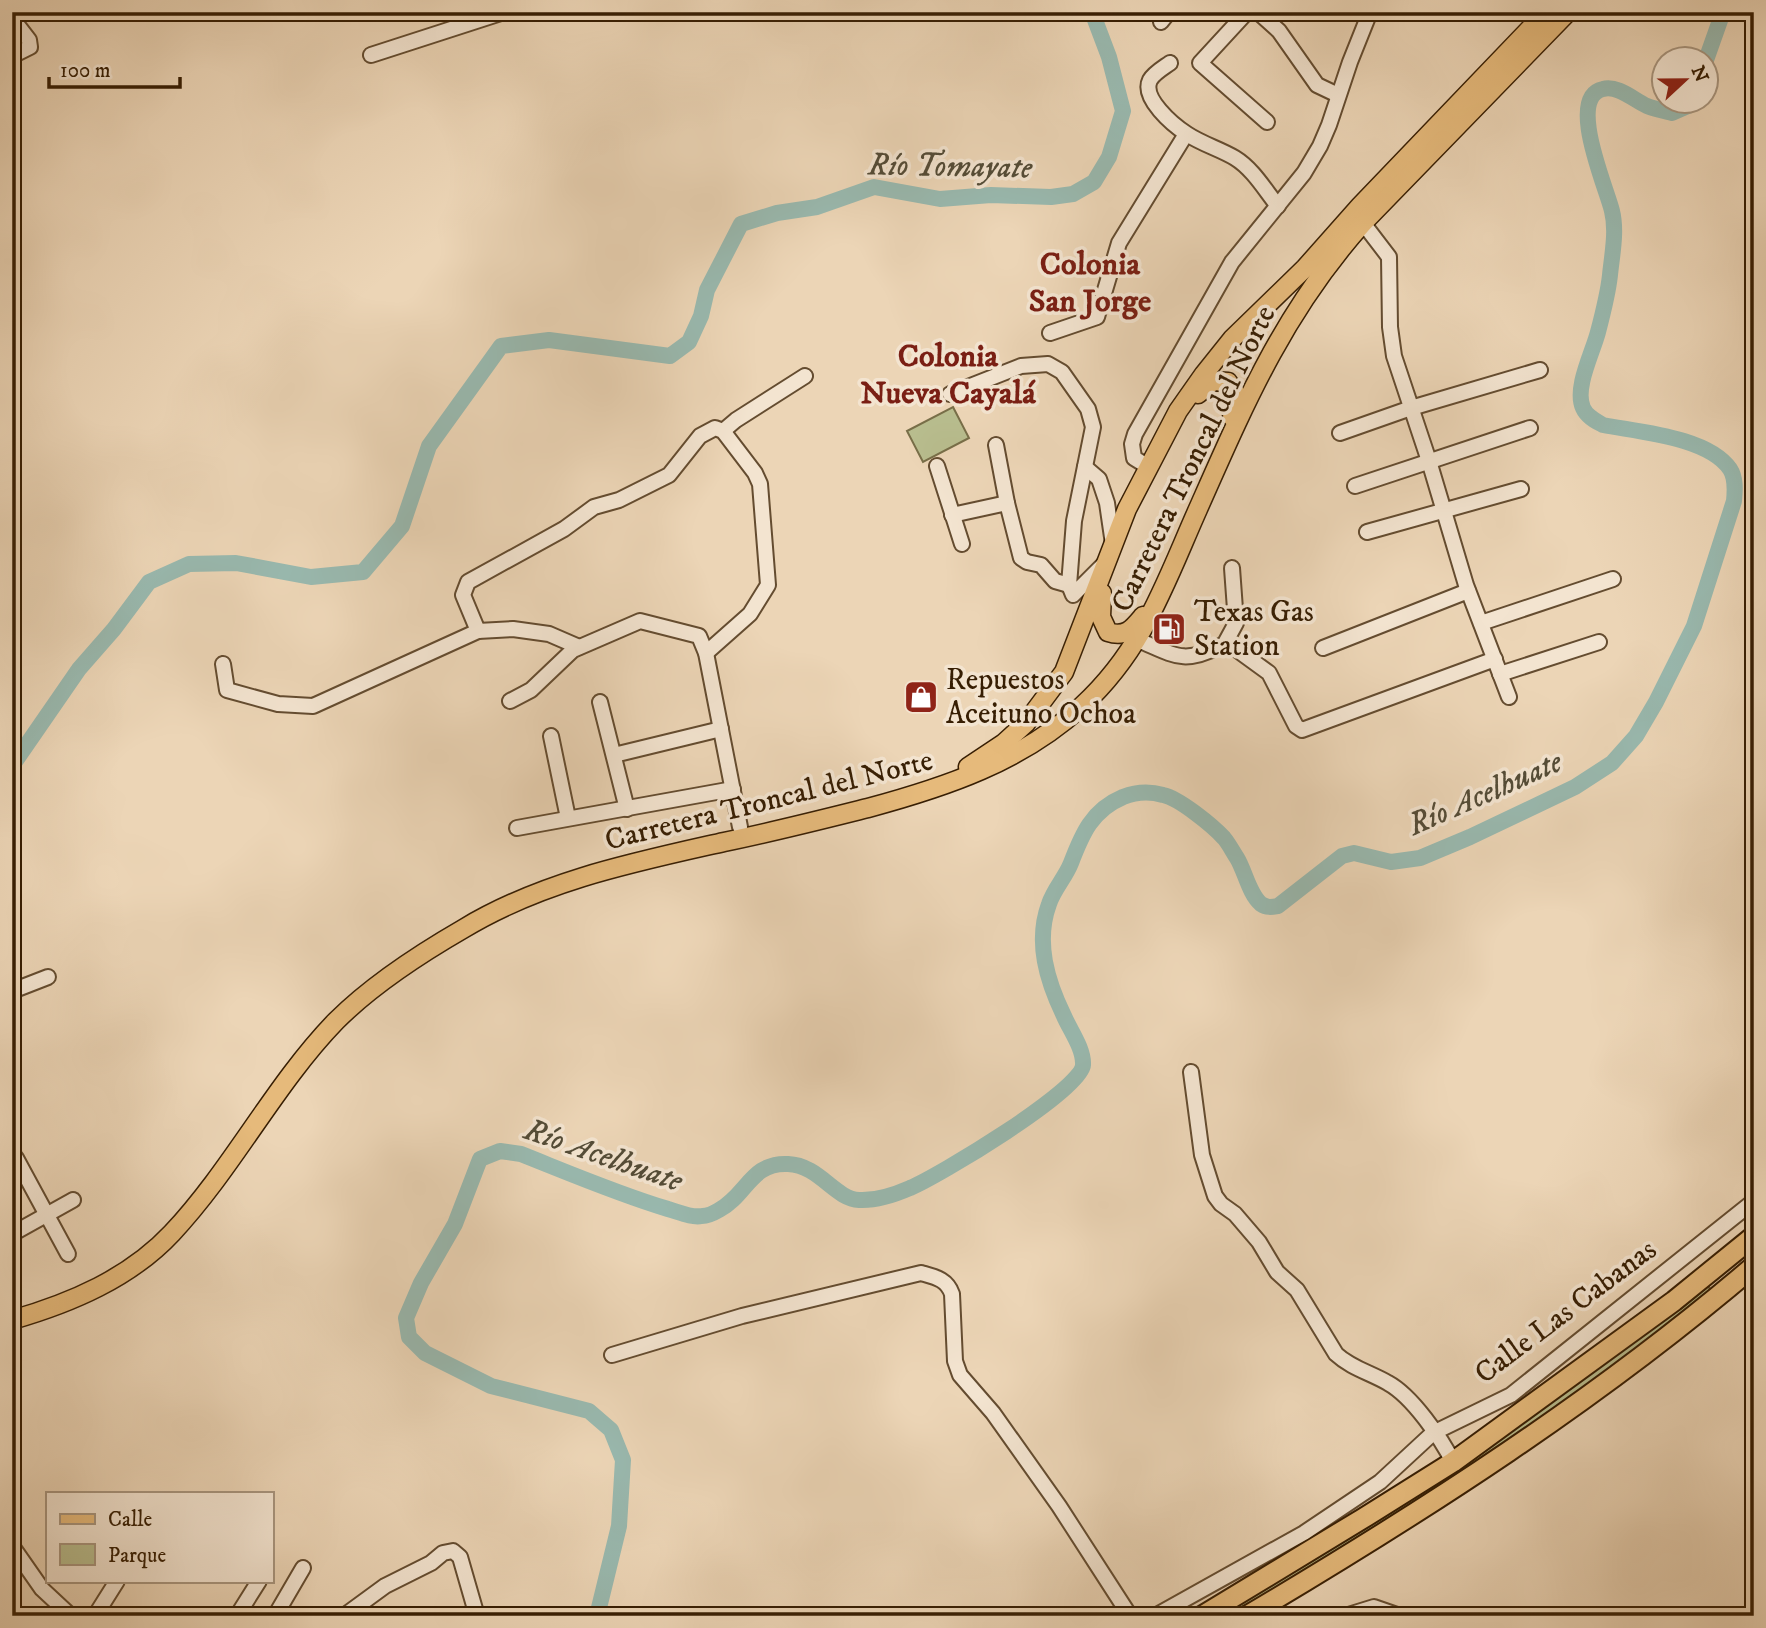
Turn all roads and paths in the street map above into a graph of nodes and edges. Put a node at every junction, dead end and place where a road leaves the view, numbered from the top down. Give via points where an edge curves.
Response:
1 (504, 12) edge
2 (1247, 12) edge
3 (1258, 12) edge
4 (1370, 12) edge
5 (1546, 12) edge
6 (1568, 12) edge
7 (12, 18) edge
8 (12, 55) edge
9 (372, 55) dead end
10 (1170, 63) dead end
11 (1339, 95) junction
12 (1267, 122) dead end
13 (1186, 134) junction
14 (1278, 206) junction
15 (1363, 223) junction
16 (1050, 333) dead end
17 (1540, 370) dead end
18 (806, 376) dead end
19 (950, 394) dead end
20 (1411, 408) junction
21 (1178, 411) junction
22 (1530, 428) dead end
23 (723, 431) junction
24 (1340, 433) dead end
25 (996, 445) dead end
26 (1222, 454) junction
27 (1429, 461) junction
28 (937, 466) dead end
29 (1147, 466) junction
30 (1084, 467) junction
31 (1354, 485) dead end
32 (1521, 489) dead end
33 (1131, 501) junction
34 (1007, 503) junction
35 (1107, 503) junction
36 (1443, 511) junction
37 (952, 515) junction
38 (1367, 532) dead end
39 (962, 544) dead end
40 (1108, 560) junction
41 (1232, 568) dead end
42 (1613, 579) dead end
43 (1069, 585) junction
44 (1468, 591) junction
45 (1161, 595) junction
46 (1481, 623) junction
47 (478, 631) junction
48 (1138, 640) junction
49 (1599, 642) dead end
50 (1224, 645) junction
51 (579, 647) junction
52 (1323, 648) dead end
53 (706, 653) junction
54 (1495, 659) junction
55 (223, 664) dead end
56 (1500, 674) junction
57 (1509, 697) dead end
58 (510, 701) dead end
59 (600, 702) dead end
60 (721, 729) junction
61 (551, 736) dead end
62 (614, 755) junction
63 (733, 789) junction
64 (627, 809) junction
65 (568, 818) junction
66 (740, 827) junction
67 (517, 828) dead end
68 (48, 977) dead end
69 (12, 991) edge
70 (1191, 1072) dead end
71 (16, 1158) dead end
72 (73, 1200) dead end
73 (1754, 1201) edge
74 (47, 1215) junction
75 (12, 1234) edge
76 (1754, 1236) edge
77 (68, 1254) dead end
78 (1728, 1258) junction
79 (1748, 1271) edge
80 (1701, 1280) junction
81 (1718, 1295) junction
82 (12, 1312) edge
83 (12, 1320) edge
84 (612, 1355) dead end
85 (1433, 1433) junction
86 (1453, 1462) junction
87 (12, 1546) edge
88 (303, 1568) dead end
89 (116, 1582) edge
90 (258, 1582) edge
91 (71, 1616) edge
92 (95, 1616) edge
93 (237, 1616) edge
94 (275, 1616) edge
95 (344, 1616) edge
96 (477, 1616) edge
97 (1130, 1616) edge
98 (1155, 1616) edge
99 (1202, 1616) edge
100 (1247, 1616) edge
101 (1345, 1616) edge
102 (1400, 1616) edge

1 - 9 street
2 - 12 street via 1200,63
3 - 11 street via 1279,31 1317,85
4 - 11 street
5 - 21 main road, Carretera Troncal del Norte via 1232,339
6 - 15 main road, Carretera Troncal del Norte
7 - 8 street via 30,47
10 - 13 street via 1154,75 1148,91 1157,107
11 - 14 street via 1320,146
13 - 14 street via 1237,159
13 - 16 street via 1119,243 1097,317
14 - 29 street via 1232,262 1135,434 1134,458
15 - 20 street via 1389,257 1394,356
15 - 26 main road, Carretera Troncal del Norte via 1284,328
17 - 20 street
18 - 23 street
19 - 30 street via 1021,366 1056,367 1092,417
20 - 24 street
20 - 27 street
21 - 26 main road via 1213,381 1231,385 1236,400
21 - 29 main road, Carretera Troncal del Norte
22 - 27 street
23 - 47 street via 715,428 700,436 669,475 594,507 564,529 468,582 463,595
23 - 53 street via 760,484 768,585 750,614
25 - 34 street
26 - 45 main road, Carretera Troncal del Norte
27 - 31 street
27 - 36 street
28 - 37 street
29 - 33 main road, Carretera Troncal del Norte
30 - 35 street via 1099,479
30 - 43 street
32 - 36 street
33 - 35 street via 1116,509
33 - 40 main road, Carretera Troncal del Norte
34 - 37 street
34 - 43 street via 1021,558 1041,565 1055,580
35 - 40 street
36 - 38 street
36 - 44 street
37 - 39 street
40 - 43 street via 1073,595
40 - 45 main road via 1101,617 1113,634 1131,630
40 - 66 main road, Carretera Troncal del Norte via 1058,683 1026,723 979,761 936,781
41 - 50 street via 1236,623
42 - 46 street
44 - 46 street
44 - 52 street
45 - 48 main road, Carretera Troncal del Norte
46 - 54 street
47 - 51 street via 549,634
47 - 55 street via 313,706 278,704 227,690
48 - 50 street via 1178,657 1193,657
48 - 83 main road, Carretera Troncal del Norte via 1100,689 1051,733 974,774 834,817 562,883 465,927 389,977 338,1020 172,1234 156,1248 90,1292
49 - 56 street
50 - 54 street via 1269,673 1293,722 1302,730
51 - 53 street via 640,621 699,636
51 - 58 street via 531,690
53 - 60 street
54 - 56 street
56 - 57 street
59 - 62 street
60 - 62 street
60 - 63 street
61 - 65 street
62 - 64 street
63 - 64 street
63 - 66 street
64 - 65 street
65 - 67 street
66 - 82 main road, Carretera Troncal del Norte via 558,875 487,904 421,941 373,975 315,1027 184,1201 149,1238 90,1279
68 - 69 street
70 - 85 street via 1202,1155 1221,1205 1235,1214 1276,1272 1297,1290 1336,1354 1407,1396
71 - 74 street
72 - 74 street
73 - 85 street, Calle Las Cabanas via 1511,1395
74 - 75 street
74 - 77 street
76 - 78 highway
78 - 79 highway via 1725,1269 1729,1277
78 - 80 highway
79 - 81 highway
80 - 81 highway via 1716,1281
80 - 86 highway
81 - 100 highway via 1479,1472
84 - 97 street via 743,1316 921,1273 938,1278 948,1284 952,1294 955,1361 960,1375 1059,1506
85 - 86 street
85 - 98 street, Calle Las Cabanas via 1380,1482 1304,1533
86 - 99 highway
87 - 91 street via 42,1589
88 - 94 street
89 - 92 street
90 - 93 street
95 - 96 street via 385,1586 453,1551 460,1557
101 - 102 street via 1374,1607

